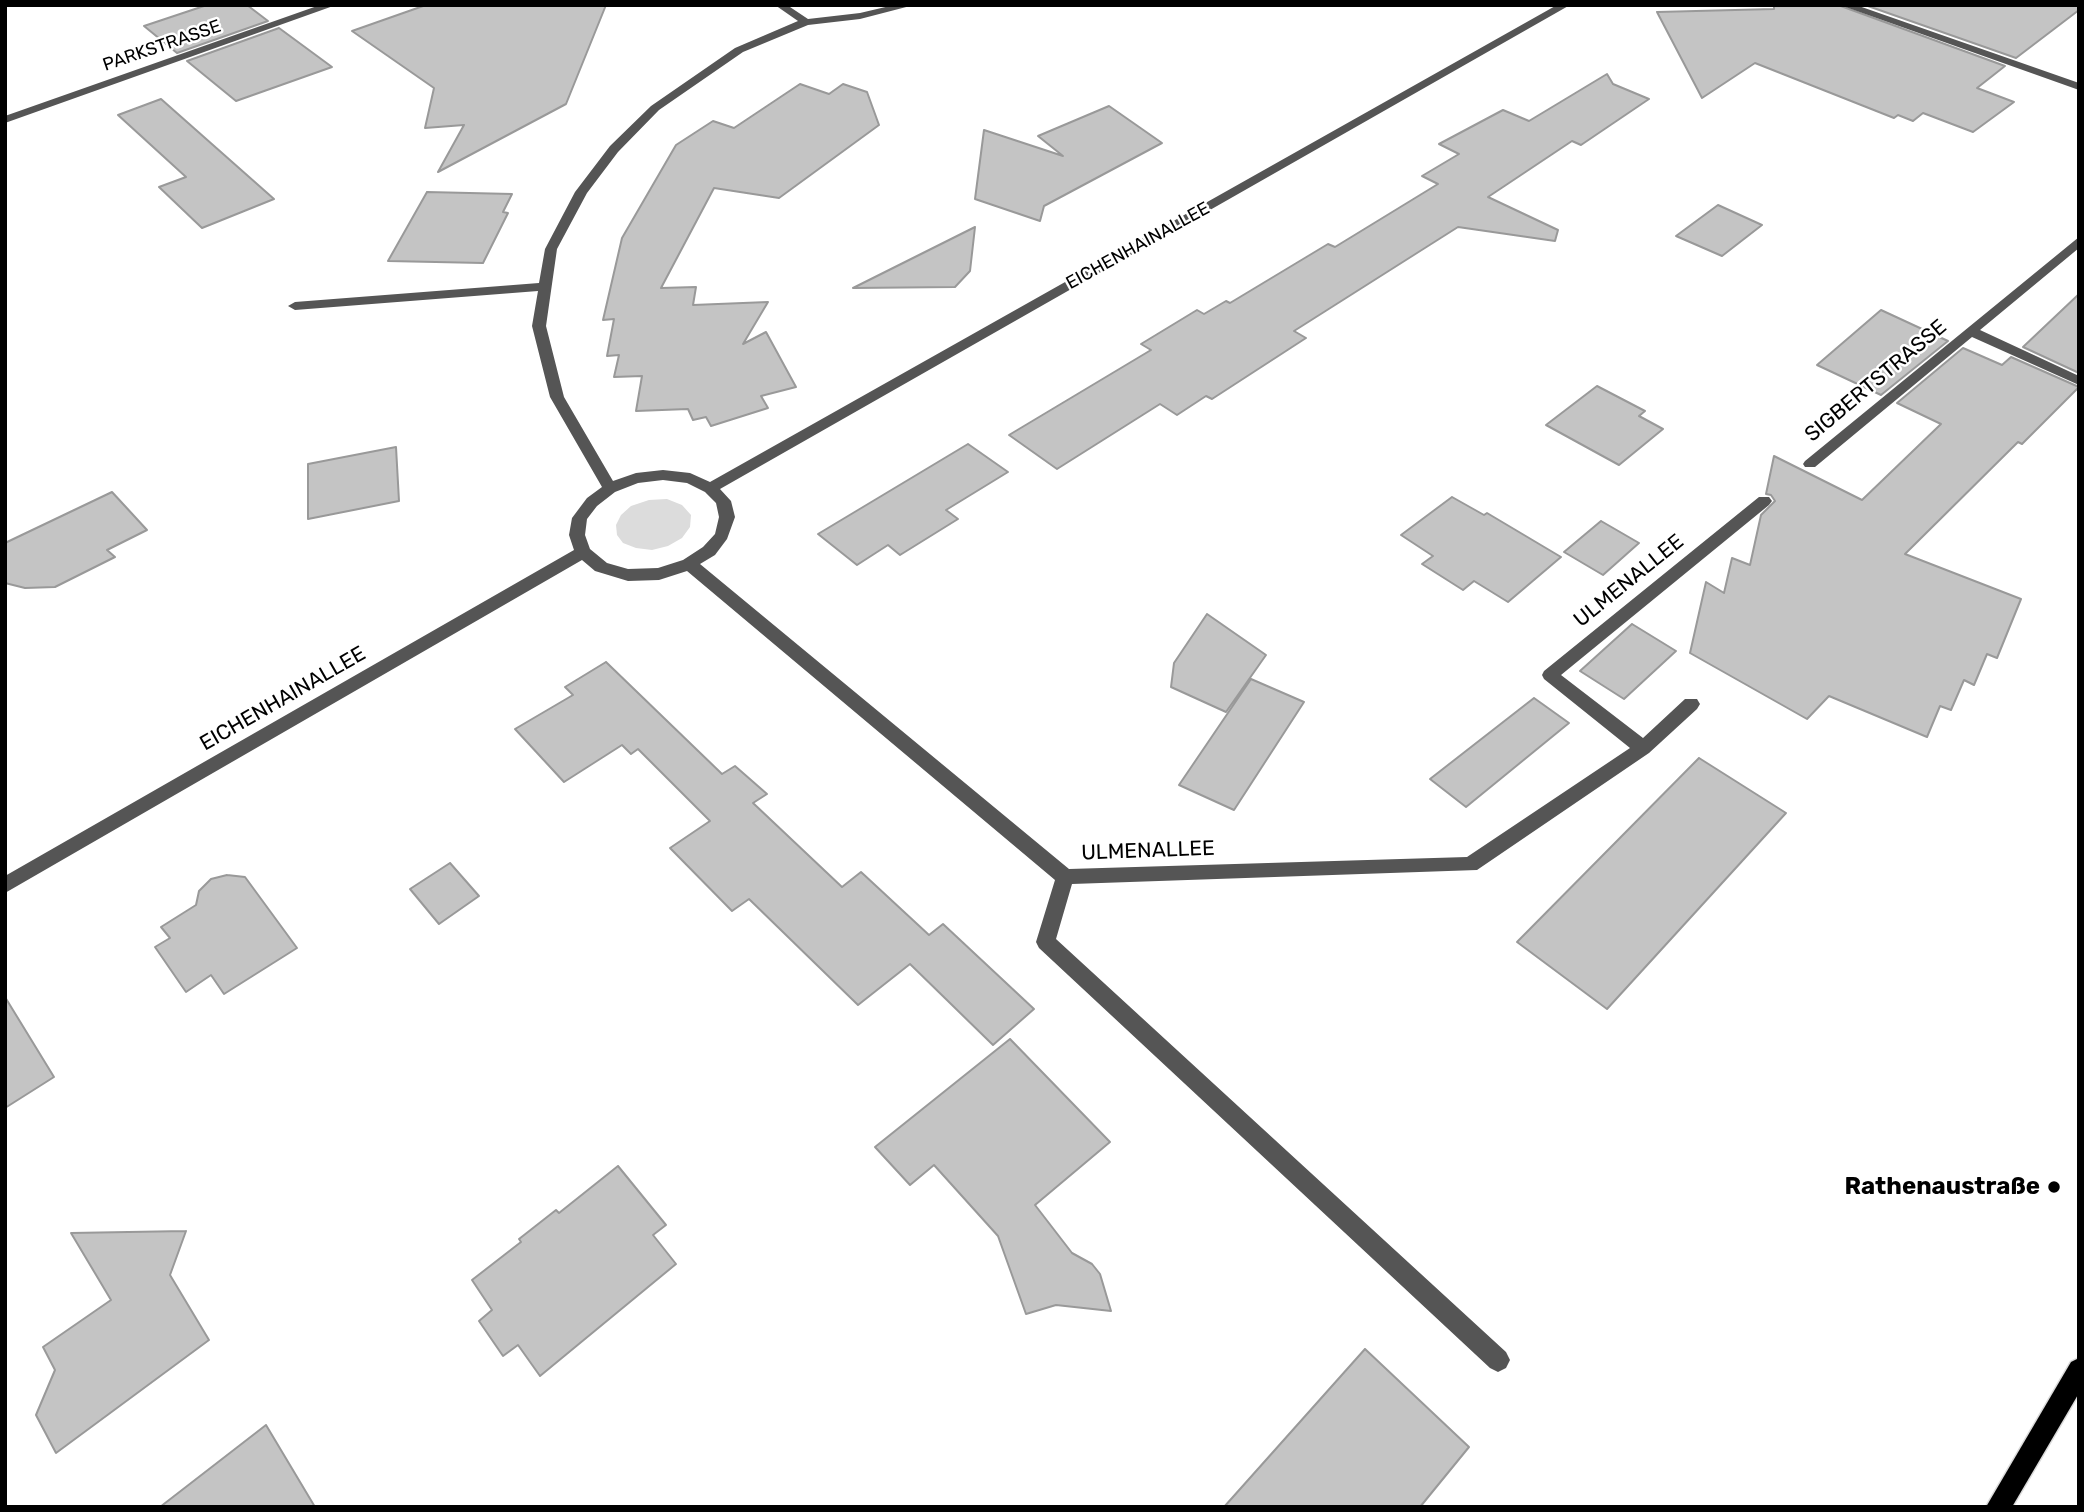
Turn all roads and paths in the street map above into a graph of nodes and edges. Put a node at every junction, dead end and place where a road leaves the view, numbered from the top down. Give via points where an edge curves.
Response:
1 (331, 5) edge
2 (779, 5) edge
3 (909, 5) edge
4 (1565, 5) edge
5 (1845, 5) edge
6 (806, 22) junction
7 (2079, 87) edge
8 (5, 120) edge
9 (2079, 241) edge
10 (546, 286) junction
11 (295, 306) dead end
12 (1970, 331) junction
13 (2079, 381) edge
14 (1810, 464) dead end
15 (610, 488) junction
16 (710, 488) junction
17 (1764, 501) dead end
18 (583, 552) junction
19 (689, 564) junction
20 (1691, 704) dead end
21 (1643, 748) junction
22 (1065, 877) junction
23 (5, 885) edge
24 (1498, 1360) dead end
25 (2079, 1370) edge
26 (1998, 1507) edge

1 - 8 street, PARKSTRASSE
2 - 6 street
3 - 6 street
4 - 16 street, EICHENHAINALLEE
5 - 7 street
6 - 10 street via 739,50 655,108 614,149 580,192 551,249
9 - 12 street, SIGBERTSTRASSE
10 - 11 street
10 - 15 street via 539,326 557,397
12 - 13 street, SIGBERTSTRASSE
12 - 14 street, SIGBERTSTRASSE
15 - 16 street via 636,478 663,475 690,478
15 - 18 street via 580,518 577,535
16 - 19 street via 723,501 727,517 722,535
17 - 21 street, ULMENALLEE via 1550,675
18 - 19 street via 601,567 628,575 659,574
18 - 23 street, EICHENHAINALLEE
19 - 22 street, ULMENALLEE
20 - 21 street, ULMENALLEE
21 - 22 street, ULMENALLEE via 1469,865
22 - 24 street via 1046,942
25 - 26 main road

